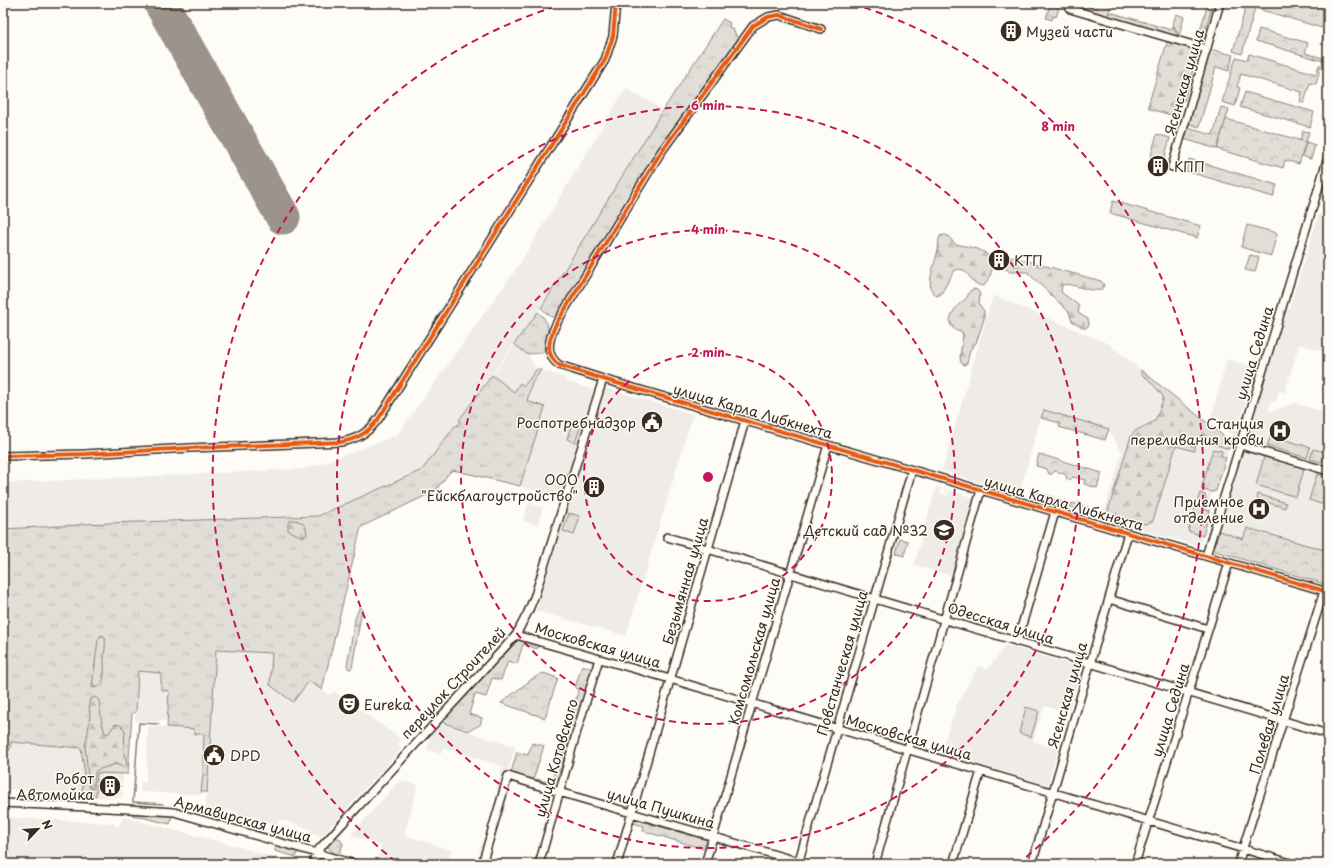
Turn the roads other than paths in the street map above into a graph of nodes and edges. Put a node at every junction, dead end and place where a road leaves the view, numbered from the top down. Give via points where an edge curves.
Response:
1 (616, 3) edge
2 (1220, 3) edge
3 (1070, 9) dead end
4 (821, 29) dead end
5 (1207, 49) junction
6 (1328, 157) edge
7 (1172, 167) dead end
8 (603, 379) junction
9 (745, 420) junction
10 (828, 445) junction
11 (1240, 445) junction
12 (3, 456) edge
13 (912, 470) junction
14 (1328, 471) edge
15 (981, 490) junction
16 (1054, 512) junction
17 (1128, 533) junction
18 (667, 537) dead end
19 (708, 550) junction
20 (1206, 556) junction
21 (1229, 563) junction
22 (791, 574) junction
23 (1326, 592) edge
24 (874, 599) junction
25 (1109, 599) junction
26 (945, 620) junction
27 (1208, 629) junction
28 (516, 635) junction
29 (1017, 642) junction
30 (598, 659) junction
31 (1090, 664) junction
32 (670, 679) junction
33 (1189, 693) junction
34 (753, 704) junction
35 (1283, 721) junction
36 (837, 729) junction
37 (1328, 734) edge
38 (908, 750) junction
39 (981, 771) junction
40 (559, 792) junction
41 (1053, 792) junction
42 (3, 803) edge
43 (632, 813) junction
44 (1149, 821) junction
45 (713, 836) junction
46 (1243, 849) junction
47 (316, 852) junction
48 (798, 863) edge
49 (313, 864) edge
50 (355, 864) edge
51 (482, 864) edge
52 (539, 864) edge
53 (617, 864) edge
54 (705, 864) edge
55 (808, 864) edge
56 (875, 864) edge
57 (953, 864) edge
58 (1032, 864) edge
59 (1135, 864) edge
60 (1238, 864) edge
61 (1294, 864) edge

1 - 12 street via 613,36 605,60 380,418 364,434 341,442
2 - 5 street, Ясенская улица
3 - 5 street
4 - 8 street, улица Карла Либкнехта via 779,15 768,17 754,26 661,152 551,335 550,356 556,363
5 - 7 street, Ясенская улица
6 - 11 street, улица Седина
8 - 9 street, улица Карла Либкнехта
8 - 28 street, переулок Строителей via 535,595
9 - 10 street, улица Карла Либкнехта
9 - 19 street, Безымянная улица
10 - 13 street, улица Карла Либкнехта
10 - 22 street, Комсомольская улица
11 - 14 street
11 - 20 street, улица Седина
13 - 15 street, улица Карла Либкнехта
13 - 24 street, Повстанческая улица
15 - 16 street, улица Карла Либкнехта
15 - 26 street
16 - 17 street, улица Карла Либкнехта
16 - 29 street
17 - 20 street, улица Карла Либкнехта
17 - 25 street, Ясенская улица
18 - 19 street, Одесская улица
19 - 22 street, Одесская улица
19 - 32 street, Безымянная улица
20 - 21 street, улица Карла Либкнехта
21 - 23 street, улица Карла Либкнехта
21 - 27 street, улица Седина
22 - 24 street, Одесская улица
22 - 34 street, Комсомольская улица
23 - 35 street, Полевая улица
24 - 26 street, Одесская улица
24 - 36 street, Повстанческая улица
25 - 27 street
25 - 31 street, Ясенская улица
26 - 29 street, Одесская улица
26 - 38 street
27 - 33 street, улица Седина
28 - 30 street, Московская улица
28 - 47 street, переулок Строителей
29 - 31 street, Одесская улица
30 - 32 street, Московская улица
30 - 40 street, улица Котовского
31 - 33 street, Одесская улица
31 - 41 street, Ясенская улица
32 - 34 street, Московская улица
32 - 43 street, Безымянная улица
33 - 35 street, Одесская улица
33 - 44 street, улица Седина
34 - 36 street, Московская улица
34 - 45 street, Комсомольская улица
35 - 37 street, Одесская улица
35 - 46 street, Полевая улица
36 - 38 street, Московская улица
36 - 48 street, Повстанческая улица
38 - 39 street, Московская улица
38 - 56 street
39 - 41 street, Московская улица
39 - 57 street
40 - 43 street, улица Пушкина
40 - 51 street, улица Пушкина via 508,776
40 - 52 street, улица Котовского
41 - 44 street, Московская улица
41 - 58 street, Ясенская улица
42 - 47 street, Армавирская улица via 174,812
43 - 45 street, улица Пушкина
43 - 53 street, Безымянная улица
44 - 46 street, Московская улица
44 - 59 street, улица Седина
45 - 48 street, улица Пушкина
45 - 54 street, Комсомольская улица
46 - 60 street, Полевая улица
46 - 61 street, Московская улица
47 - 49 street, переулок Строителей
47 - 50 street, Армавирская улица
48 - 55 street, улица Пушкина

